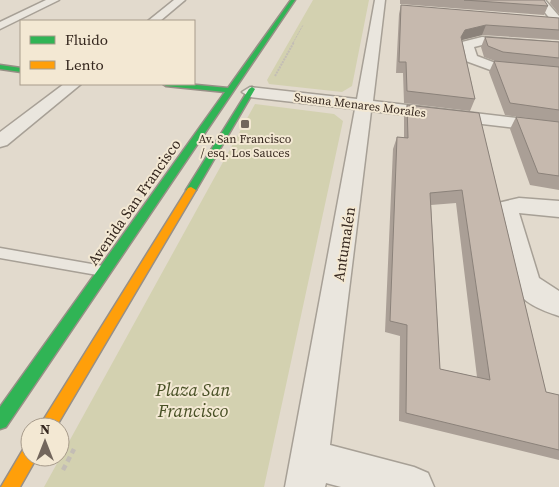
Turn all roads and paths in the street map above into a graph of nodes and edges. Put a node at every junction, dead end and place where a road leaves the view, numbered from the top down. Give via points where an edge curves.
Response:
1 (54, 0) edge
2 (180, 0) edge
3 (293, 0) edge
4 (306, 0) edge
5 (540, 0) edge
6 (382, 6) edge
7 (154, 20) edge
8 (539, 20) edge
9 (558, 22) edge
10 (0, 26) edge
11 (288, 28) dead end
12 (559, 47) edge
13 (0, 67) edge
14 (20, 70) edge
15 (559, 73) edge
16 (260, 76) dead end
17 (73, 85) edge
18 (177, 85) edge
19 (231, 90) junction
20 (250, 92) junction
21 (366, 105) junction
22 (559, 128) edge
23 (0, 141) edge
24 (559, 209) edge
25 (0, 253) edge
26 (104, 271) junction
27 (559, 304) edge
28 (53, 417) edge
29 (0, 421) edge
30 (22, 467) edge
31 (307, 473) edge
32 (10, 487) edge
33 (414, 487) edge

1 - 10 street
2 - 7 street
3 - 19 main road, Avenida San Francisco
4 - 11 main road
5 - 9 street
6 - 21 street, Antumalén
8 - 9 street
12 - 15 street via 482,41 467,45 471,58 488,66
13 - 14 main road
16 - 20 main road
17 - 23 street
18 - 19 main road
19 - 26 main road, Avenida San Francisco
20 - 21 street, Susana Menares Morales
20 - 28 main road
21 - 22 street, Susana Menares Morales
21 - 31 street, Antumalén
24 - 27 street via 529,205 506,209 528,285 541,296
25 - 26 lane
26 - 29 main road, Avenida San Francisco
30 - 32 main road
31 - 33 street

